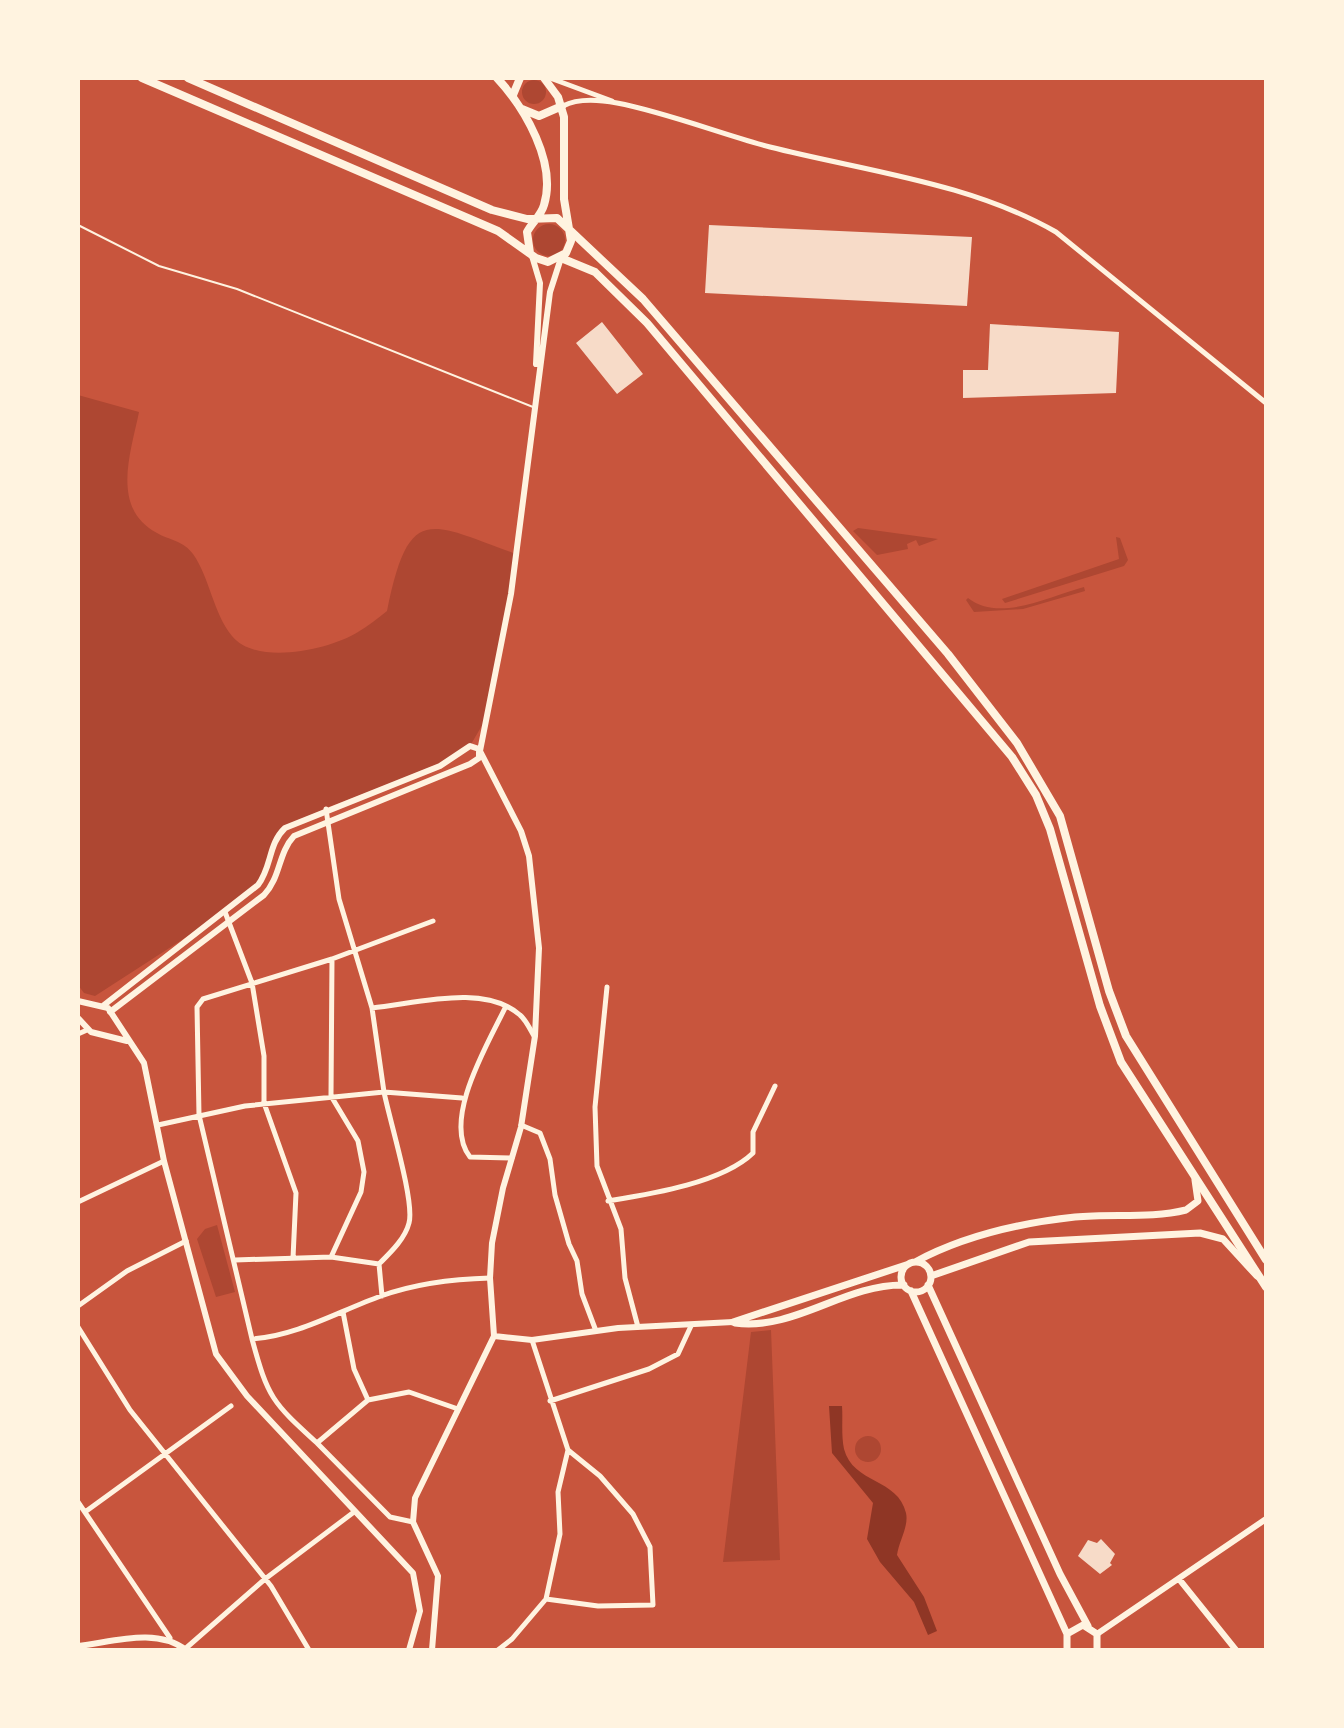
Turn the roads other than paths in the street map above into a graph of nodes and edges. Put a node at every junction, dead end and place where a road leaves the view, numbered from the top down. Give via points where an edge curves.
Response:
1 (142, 78) edge
2 (188, 78) edge
3 (497, 78) edge
4 (520, 78) edge
5 (547, 78) edge
6 (513, 95) junction
7 (617, 103) junction
8 (562, 106) junction
9 (522, 109) junction
10 (536, 220) junction
11 (78, 225) edge
12 (568, 227) junction
13 (531, 253) junction
14 (561, 258) junction
15 (1266, 403) edge
16 (534, 407) junction
17 (1005, 727) junction
18 (994, 734) junction
19 (480, 751) junction
20 (326, 808) junction
21 (328, 820) junction
22 (225, 912) junction
23 (433, 921) dead end
24 (230, 924) junction
25 (356, 951) junction
26 (332, 959) junction
27 (252, 983) junction
28 (607, 987) dead end
29 (78, 1001) edge
30 (90, 1005) junction
31 (104, 1005) junction
32 (506, 1006) junction
33 (372, 1008) junction
34 (111, 1015) junction
35 (79, 1021) edge
36 (87, 1030) junction
37 (101, 1032) junction
38 (78, 1034) edge
39 (535, 1036) junction
40 (127, 1041) junction
41 (775, 1086) dead end
42 (384, 1092) junction
43 (331, 1096) junction
44 (462, 1098) junction
45 (264, 1103) junction
46 (199, 1115) junction
47 (158, 1125) junction
48 (521, 1125) junction
49 (512, 1158) junction
50 (164, 1161) junction
51 (1193, 1170) junction
52 (608, 1201) junction
53 (78, 1202) edge
54 (1253, 1240) junction
55 (186, 1241) junction
56 (1266, 1245) edge
57 (331, 1257) junction
58 (293, 1258) junction
59 (1266, 1259) edge
60 (235, 1260) junction
61 (912, 1263) junction
62 (379, 1264) junction
63 (931, 1276) junction
64 (490, 1278) junction
65 (1263, 1283) edge
66 (904, 1285) junction
67 (928, 1285) junction
68 (911, 1291) junction
69 (382, 1296) junction
70 (78, 1306) edge
71 (343, 1312) junction
72 (733, 1322) junction
73 (691, 1326) junction
74 (78, 1327) edge
75 (638, 1327) junction
76 (596, 1331) junction
77 (494, 1336) junction
78 (252, 1339) junction
79 (532, 1340) junction
80 (368, 1400) junction
81 (550, 1401) junction
82 (231, 1406) dead end
83 (458, 1409) junction
84 (317, 1443) junction
85 (568, 1450) junction
86 (164, 1452) junction
87 (78, 1502) edge
88 (85, 1512) junction
89 (354, 1512) junction
90 (1266, 1519) edge
91 (413, 1522) junction
92 (265, 1579) junction
93 (1179, 1579) junction
94 (546, 1599) junction
95 (1088, 1626) junction
96 (1067, 1634) junction
97 (1097, 1634) junction
98 (170, 1638) junction
99 (78, 1646) edge
100 (185, 1650) edge
101 (309, 1650) edge
102 (409, 1650) edge
103 (432, 1650) edge
104 (498, 1650) edge
105 (1067, 1650) edge
106 (1097, 1650) edge
107 (1236, 1650) edge

1 - 13 main road via 498,231
2 - 10 main road via 492,210
3 - 6 main road
4 - 6 main road
5 - 7 street
5 - 8 main road
6 - 9 main road
7 - 8 street via 573,101
7 - 15 street via 769,147 972,196 1039,222
8 - 9 main road via 536,116
8 - 12 main road
9 - 10 main road via 545,174 546,200
10 - 12 main road via 550,216
10 - 13 main road via 525,239
11 - 16 lane via 159,266 237,289
12 - 14 main road via 570,247
12 - 17 main road via 643,299
13 - 14 main road via 548,262
13 - 16 street via 540,283
14 - 16 street via 550,292
14 - 18 main road via 595,272 647,323
16 - 19 street via 511,594
17 - 18 main road
17 - 54 main road via 1060,816 1126,1036
18 - 51 main road via 1028,782 1050,829 1121,1062
19 - 20 street via 470,746 440,766
19 - 21 street via 470,764
19 - 39 street via 529,856 539,948
20 - 21 street
20 - 22 street via 278,834 266,875
21 - 24 street via 294,836 270,889
21 - 25 street via 339,899
22 - 24 street
22 - 31 street
23 - 25 street
24 - 27 street
24 - 34 street
25 - 26 street
25 - 33 street
26 - 27 street
26 - 43 street
27 - 45 street via 264,1056
27 - 46 street via 203,999 197,1007
28 - 52 street via 595,1107 597,1166
29 - 30 street
30 - 31 street
30 - 35 street
31 - 34 street
32 - 33 street via 475,998
32 - 39 street via 522,1016
32 - 44 street
33 - 42 street
34 - 37 street
34 - 40 street
35 - 36 street
36 - 37 street
36 - 38 street
37 - 40 street
39 - 48 street
40 - 47 street via 144,1063
41 - 52 street via 753,1132 753,1153 739,1167
42 - 43 street
42 - 44 street
42 - 62 street via 409,1223
43 - 45 street
43 - 57 street via 358,1141 364,1172 361,1192
44 - 49 street via 463,1149 470,1157
45 - 46 street
45 - 58 street via 296,1193
46 - 47 street
46 - 60 street
47 - 50 street
48 - 49 street
48 - 76 street via 540,1133 550,1159 555,1195
49 - 64 street via 492,1243
50 - 53 street
50 - 55 street
51 - 61 main road via 1199,1196 1186,1210 1019,1226
51 - 65 main road
52 - 75 street via 621,1229 625,1278
54 - 56 street
54 - 59 main road
55 - 70 street via 127,1271
55 - 89 street via 216,1354 247,1396
57 - 58 street
57 - 62 street
58 - 60 street
60 - 78 street
61 - 63 main road via 927,1267
61 - 66 main road via 901,1276
61 - 72 main road
62 - 69 street
63 - 65 main road via 1029,1242 1200,1233 1225,1240
63 - 67 main road
64 - 69 street via 442,1280
64 - 77 street
66 - 68 main road
66 - 72 main road via 871,1289 773,1324
67 - 68 main road
67 - 95 main road
68 - 96 main road
69 - 71 street
71 - 78 street
71 - 80 street via 354,1369
72 - 73 street
73 - 75 street
73 - 81 street via 678,1354 649,1369
74 - 86 street via 130,1410
75 - 76 street
76 - 79 street
77 - 79 street
77 - 83 street
78 - 84 street via 266,1389
79 - 81 street
80 - 83 street via 409,1392
80 - 84 street
81 - 85 street
82 - 86 street
83 - 91 street via 421,1484
84 - 91 street via 390,1517
85 - 94 street via 558,1492 560,1534
85 - 94 street via 633,1514 650,1547 653,1605 598,1606
86 - 88 street
86 - 92 street
87 - 88 street
88 - 98 street
89 - 92 street
89 - 102 street via 413,1573 420,1611
90 - 93 street
91 - 103 street via 438,1576
92 - 100 street
92 - 101 street
93 - 97 street
93 - 107 street
94 - 104 street
95 - 96 main road via 1078,1625
95 - 97 main road
96 - 105 main road
97 - 106 main road
98 - 99 street
98 - 100 street

